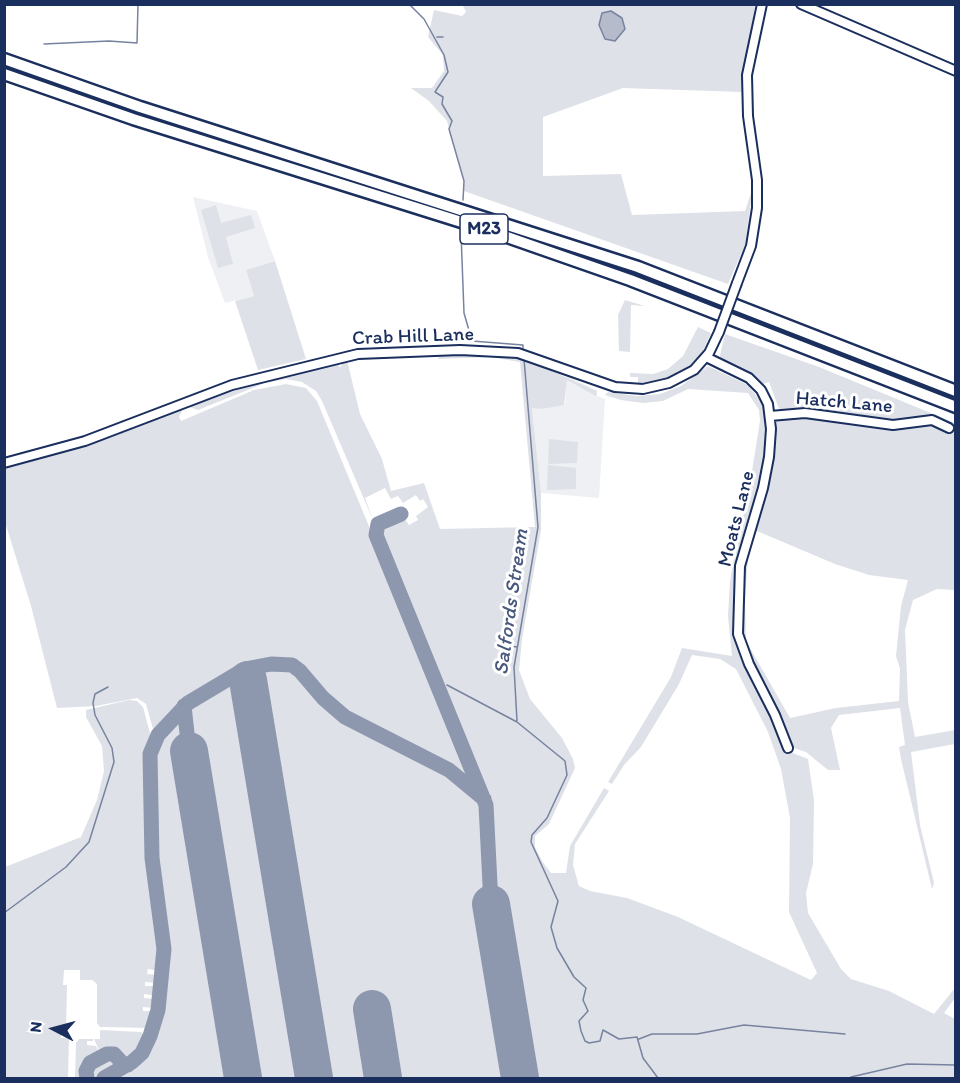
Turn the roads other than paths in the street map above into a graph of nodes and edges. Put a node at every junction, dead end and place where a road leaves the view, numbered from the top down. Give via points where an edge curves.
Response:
1 (762, 4) edge
2 (801, 4) edge
3 (4, 59) edge
4 (956, 71) edge
5 (4, 74) edge
6 (706, 357) junction
7 (956, 391) edge
8 (956, 407) edge
9 (770, 416) junction
10 (949, 428) dead end
11 (4, 463) edge
12 (788, 748) dead end

1 - 6 street, Crab Hill Lane, bridge via 747,75 757,180 751,246
2 - 4 street
3 - 7 highway, M23 via 140,107 638,267
5 - 8 highway, M23 via 619,276
6 - 9 street, Moats Lane via 753,380 765,396
6 - 11 street, Crab Hill Lane via 677,380 634,390 608,385 518,353 358,354 232,385 85,441
9 - 10 street, Hatch Lane via 805,413 894,425 932,420
9 - 12 street, Moats Lane via 763,488 740,566 738,634

